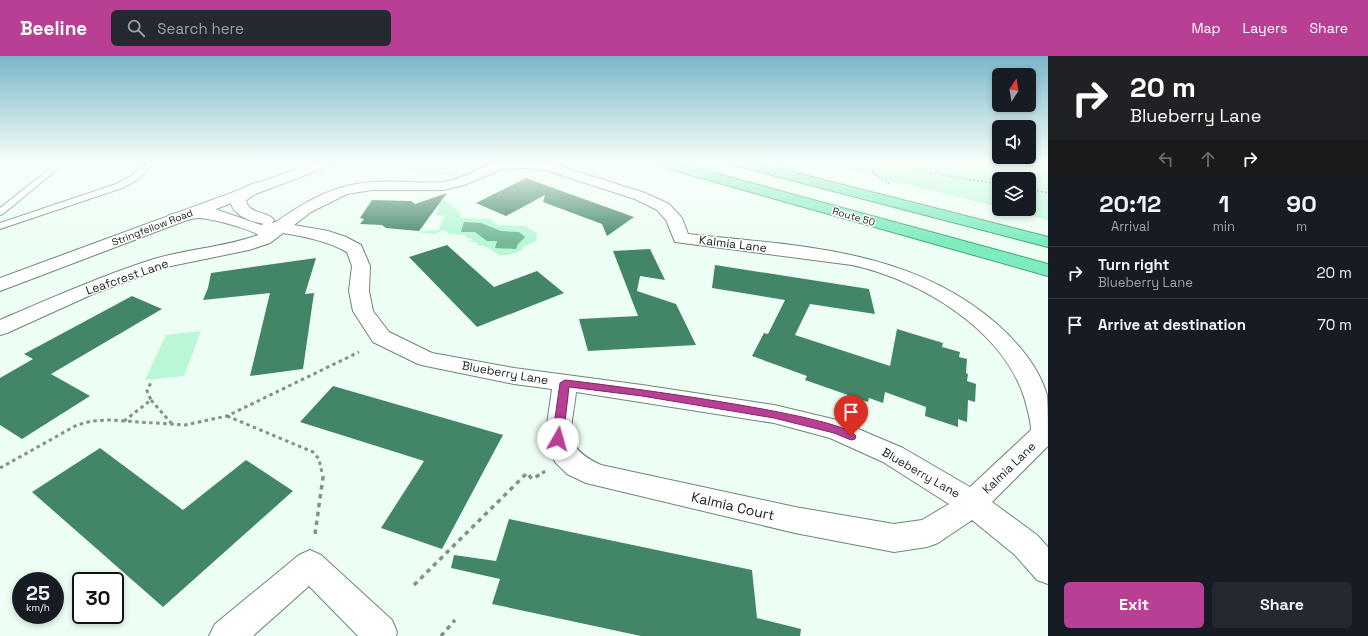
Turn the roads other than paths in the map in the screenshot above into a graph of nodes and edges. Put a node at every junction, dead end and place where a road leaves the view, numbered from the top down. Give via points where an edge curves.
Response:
1 (28, 189) edge
2 (110, 189) edge
3 (217, 189) edge
4 (252, 189) edge
5 (255, 189) edge
6 (352, 189) edge
7 (621, 189) edge
8 (757, 189) edge
9 (843, 189) edge
10 (0, 212) edge
11 (174, 219) junction
12 (0, 226) edge
13 (279, 228) junction
14 (1048, 242) edge
15 (22, 260) dead end
16 (1048, 270) edge
17 (0, 285) edge
18 (0, 328) edge
19 (565, 383) junction
20 (1046, 429) edge
21 (972, 503) junction
22 (1048, 569) edge
23 (227, 636) edge
24 (376, 636) edge

1 - 10 lane
2 - 12 lane
3 - 15 street, Stringfellow Road
4 - 11 street, Stringfellow Road
5 - 13 street, Blueberry Lane via 240,198 240,207 254,216 276,224
6 - 13 street, Kalmia Lane via 319,201
7 - 20 street, Kalmia Lane via 662,207 674,218 681,238 862,262 895,273 951,300 988,326 1011,350 1033,386
8 - 16 highway, Route 50
9 - 14 highway, Route 50
11 - 13 street, Blueberry Lane via 197,213 210,213 260,230
11 - 17 street, Stringfellow Road
13 - 18 street, Leafcrest Lane via 264,239 243,246 161,263 86,290
13 - 19 street, Blueberry Lane via 328,237 355,249 360,266 359,291 363,311 382,337 426,359
19 - 21 street, Blueberry Lane via 774,414 837,430 893,455
19 - 21 street, Kalmia Court via 558,439 565,455 577,466 596,475 795,520 894,538 926,533
20 - 21 street, Kalmia Lane via 1039,439
21 - 22 street, Blueberry Lane via 1026,545
23 - 24 street via 310,565 380,632

